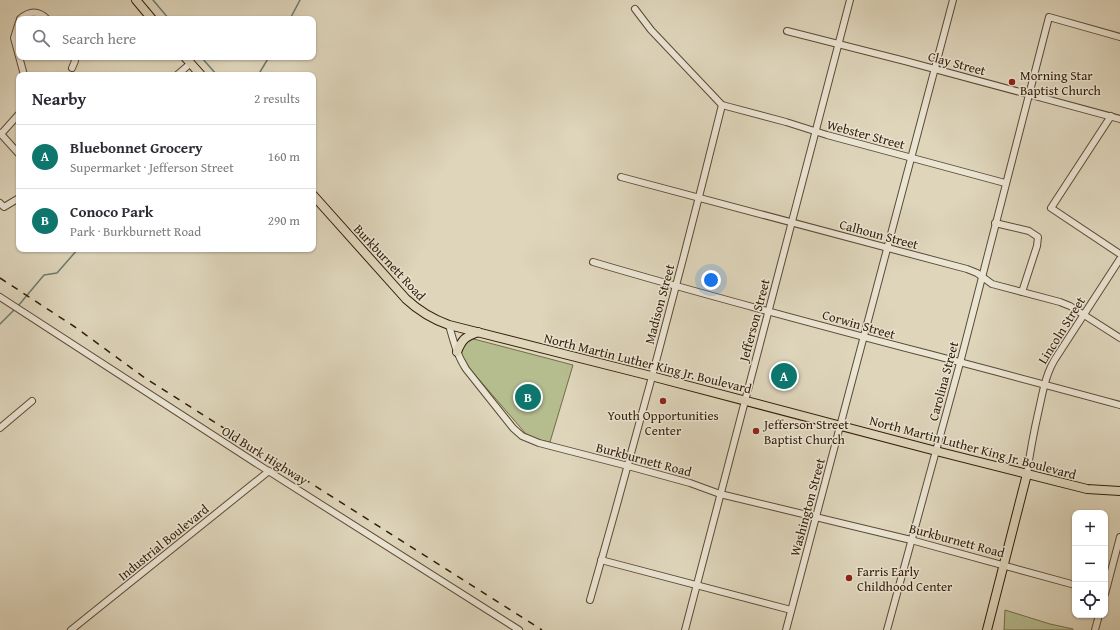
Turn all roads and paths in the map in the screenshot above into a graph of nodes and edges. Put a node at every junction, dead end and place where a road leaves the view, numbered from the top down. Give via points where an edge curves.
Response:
1 (136, 0) edge
2 (850, 0) edge
3 (953, 0) edge
4 (635, 9) dead end
5 (23, 16) edge
6 (43, 16) edge
7 (149, 16) edge
8 (787, 31) dead end
9 (16, 32) edge
10 (1120, 37) edge
11 (839, 44) junction
12 (16, 45) edge
13 (20, 60) edge
14 (75, 60) edge
15 (188, 60) edge
16 (72, 68) dead end
17 (935, 69) junction
18 (23, 72) edge
19 (179, 72) edge
20 (198, 72) edge
21 (1028, 94) junction
22 (722, 105) junction
23 (1111, 116) junction
24 (16, 117) edge
25 (1120, 118) edge
26 (815, 131) junction
27 (1, 134) edge
28 (16, 151) edge
29 (912, 158) junction
30 (621, 177) dead end
31 (1005, 183) junction
32 (699, 197) junction
33 (316, 198) edge
34 (16, 200) edge
35 (0, 203) edge
36 (792, 222) junction
37 (995, 223) junction
38 (887, 247) junction
39 (1120, 254) edge
40 (1120, 259) edge
41 (593, 262) dead end
42 (981, 277) junction
43 (676, 286) junction
44 (1022, 292) junction
45 (0, 297) edge
46 (768, 311) junction
47 (1084, 314) junction
48 (449, 325) junction
49 (478, 332) junction
50 (864, 337) junction
51 (1120, 338) edge
52 (457, 352) junction
53 (960, 363) junction
54 (651, 376) junction
55 (1044, 385) junction
56 (744, 400) junction
57 (32, 401) dead end
58 (1120, 405) edge
59 (841, 425) junction
60 (0, 428) edge
61 (936, 451) junction
62 (628, 466) junction
63 (269, 471) junction
64 (1027, 474) junction
65 (1120, 491) edge
66 (720, 494) junction
67 (815, 518) junction
68 (1120, 537) edge
69 (911, 540) junction
70 (601, 560) junction
71 (1003, 565) junction
72 (1108, 583) edge
73 (1072, 584) edge
74 (696, 585) junction
75 (590, 600) dead end
76 (791, 610) junction
77 (1099, 618) edge
78 (1097, 628) edge
79 (71, 630) edge
80 (519, 630) edge
81 (685, 630) edge
82 (786, 630) edge
83 (887, 630) edge
84 (987, 630) edge

1 - 7 main road
2 - 11 street, Jefferson Street
3 - 17 street, Washington Street
4 - 22 street via 651,30
5 - 6 street via 37,12
8 - 11 street, Clay Street
9 - 12 street
10 - 21 street, Carolina Street via 1049,17
11 - 17 street, Clay Street
11 - 26 street, Jefferson Street
13 - 18 street
14 - 16 street
15 - 19 street
15 - 20 main road
17 - 21 street, Clay Street
17 - 29 street, Washington Street
21 - 23 street, Clay Street
21 - 31 street, Carolina Street
22 - 26 street, Webster Street
22 - 32 street, Madison Street
23 - 25 street, Clay Street
23 - 39 street via 1051,208
24 - 27 street
26 - 29 street, Webster Street
26 - 36 street, Jefferson Street
27 - 28 street
29 - 31 street, Webster Street
29 - 38 street, Washington Street
30 - 32 street, Calhoun Street
31 - 37 street, Carolina Street
32 - 36 street, Calhoun Street
32 - 43 street, Madison Street
33 - 48 main road, Burkburnett Road via 406,299 434,320
34 - 35 street via 4,207
36 - 38 street, Calhoun Street
36 - 46 street, Jefferson Street
37 - 42 street, Carolina Street
37 - 44 street via 1029,231 1038,237
38 - 42 street, Calhoun Street via 967,269
38 - 50 street, Washington Street
40 - 47 street, Lincoln Street
41 - 43 street, Corwin Street
42 - 44 street, Calhoun Street via 992,284
42 - 53 street, Carolina Street
43 - 46 street, Corwin Street
43 - 54 street, Madison Street
44 - 47 street, Calhoun Street via 1060,302
45 - 63 street, Old Burk Highway
46 - 50 street, Corwin Street
46 - 56 street, Jefferson Street
47 - 51 street, Calhoun Street
47 - 55 street, Lincoln Street via 1054,360
48 - 49 main road, North Martin Luther King Jr. Boulevard
48 - 52 street, Burkburnett Road
49 - 52 main road via 464,339
49 - 54 main road, North Martin Luther King Jr. Boulevard
50 - 53 street, Corwin Street
50 - 59 street, Washington Street
52 - 62 street, Burkburnett Road via 466,368 522,436 539,444
53 - 55 street, Corwin Street
53 - 61 street, Carolina Street
54 - 56 main road, North Martin Luther King Jr. Boulevard
54 - 62 street, Madison Street
55 - 58 street, Corwin Street
55 - 64 street, Lincoln Street
56 - 59 main road, North Martin Luther King Jr. Boulevard
56 - 66 street, Jefferson Street
57 - 60 street
59 - 61 main road, North Martin Luther King Jr. Boulevard
59 - 67 street, Washington Street
61 - 64 main road, North Martin Luther King Jr. Boulevard
61 - 69 street, Carolina Street
62 - 66 street, Burkburnett Road
62 - 70 street, Madison Street
63 - 79 street, Industrial Boulevard
63 - 80 street, Old Burk Highway
64 - 65 main road, North Martin Luther King Jr. Boulevard via 1087,489
64 - 71 main road, Lincoln Street
66 - 67 street, Burkburnett Road
66 - 74 street, Jefferson Street
67 - 69 street, Burkburnett Road
67 - 76 street, Washington Street
68 - 72 street
69 - 71 street, Burkburnett Road
69 - 83 street, Carolina Street
70 - 74 street
70 - 75 street, Madison Street
71 - 73 street, Burkburnett Road
71 - 84 main road, Lincoln Street
74 - 76 street
74 - 81 street, Jefferson Street
76 - 82 street, Washington Street
77 - 78 street

